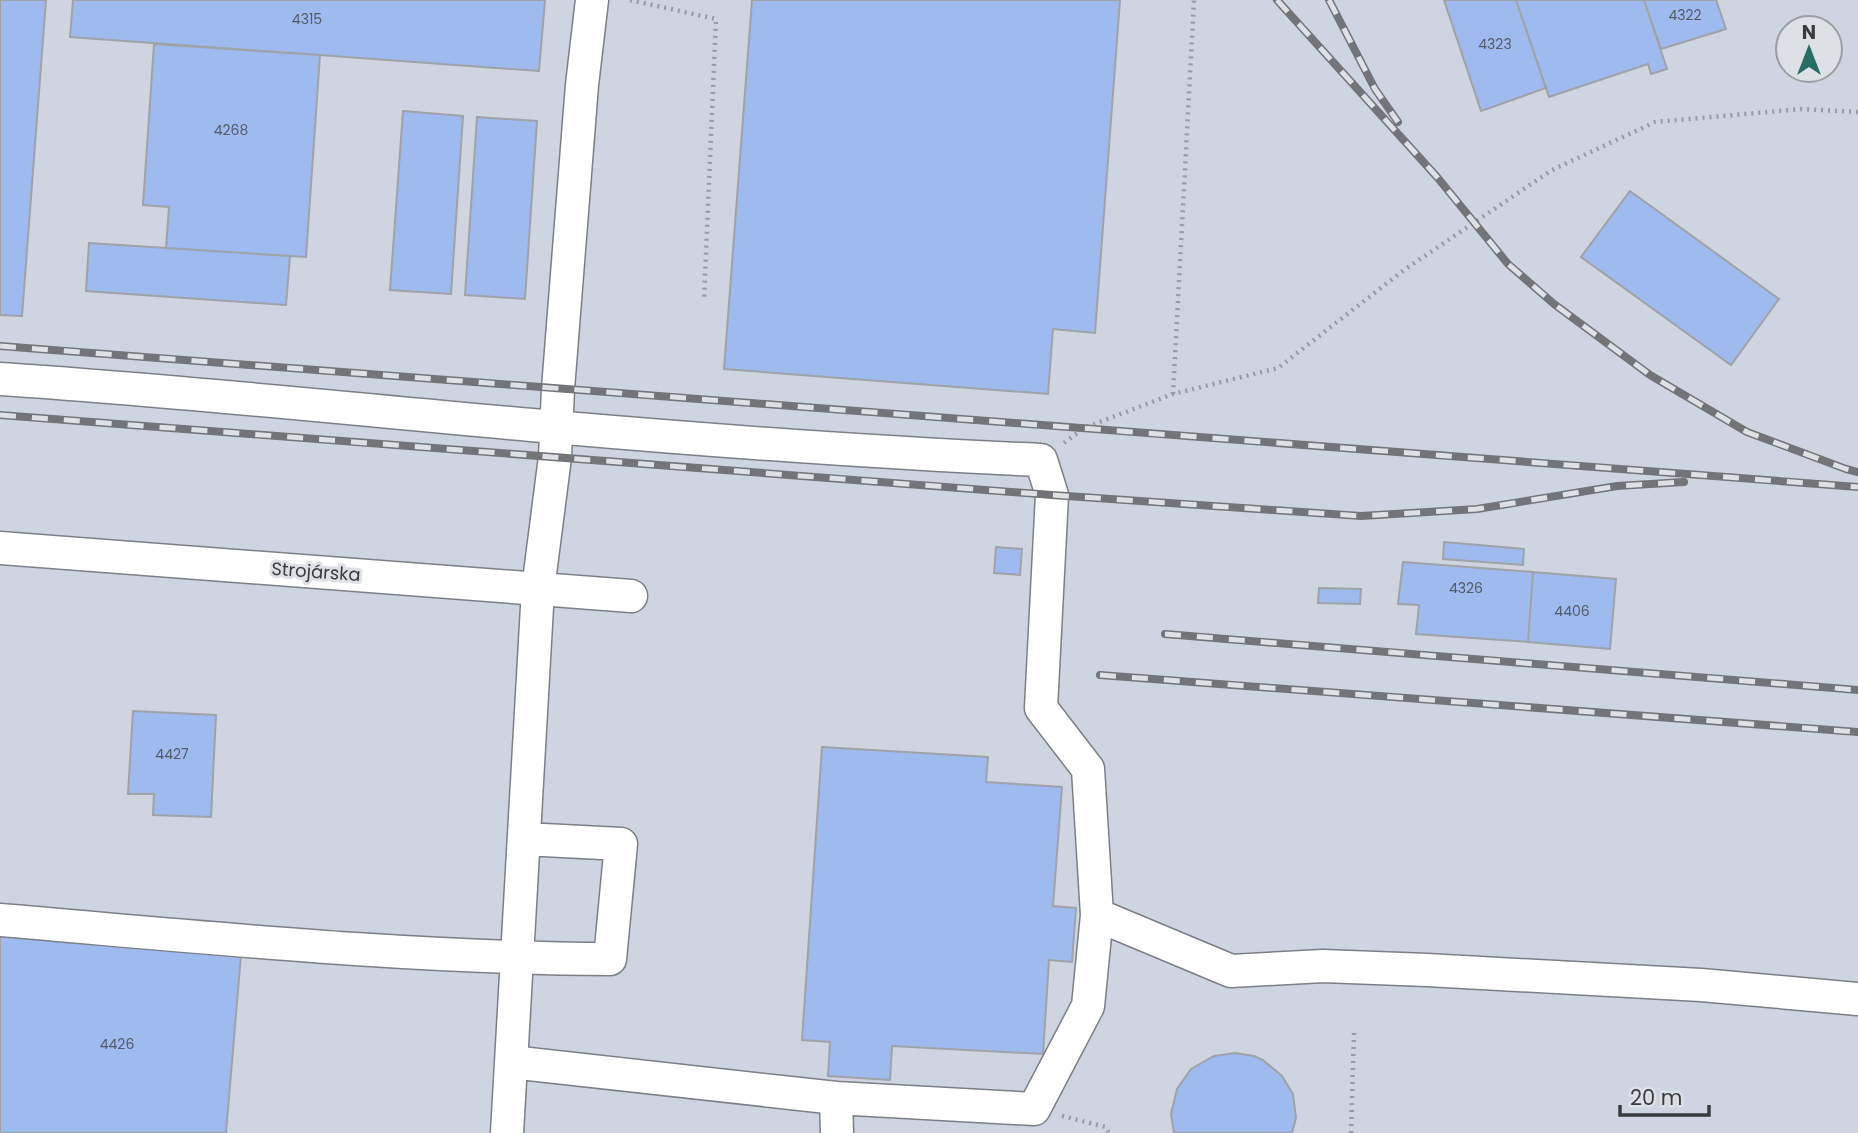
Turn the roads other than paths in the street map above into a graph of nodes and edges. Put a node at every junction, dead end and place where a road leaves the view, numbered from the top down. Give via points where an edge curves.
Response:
1 (592, 0) edge
2 (0, 379) edge
3 (556, 427) junction
4 (0, 548) edge
5 (538, 589) junction
6 (631, 596) dead end
7 (524, 839) junction
8 (1097, 915) junction
9 (0, 919) edge
10 (517, 958) junction
11 (1858, 999) edge
12 (511, 1062) junction
13 (836, 1098) junction
14 (507, 1133) edge
15 (837, 1133) edge

1 - 3 street
2 - 3 street
3 - 5 street
3 - 8 street via 1041,460 1052,495 1041,708 1088,769
4 - 5 street, Strojárska
5 - 6 street, Strojárska
5 - 7 street
7 - 10 street
7 - 10 street via 621,844 610,959
8 - 11 street via 1231,971 1323,966 1427,970
8 - 13 street via 1088,1006 1034,1109
9 - 10 street
10 - 12 street
12 - 13 street
12 - 14 street
13 - 15 street

